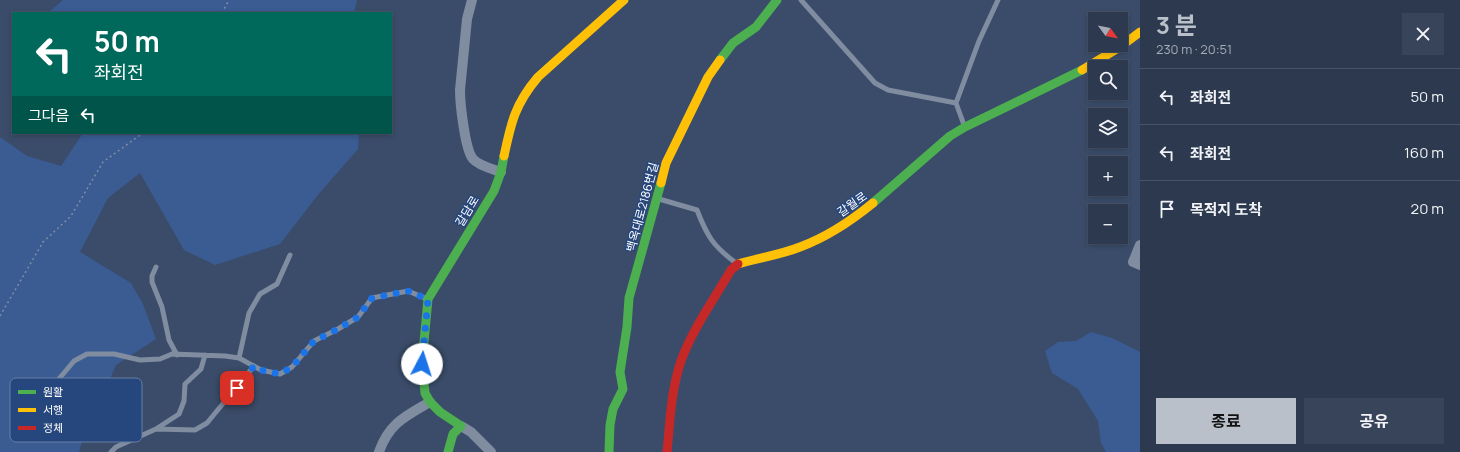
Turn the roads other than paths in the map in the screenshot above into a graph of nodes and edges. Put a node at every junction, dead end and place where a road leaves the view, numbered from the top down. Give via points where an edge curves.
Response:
1 (472, 0) edge
2 (624, 0) edge
3 (777, 0) edge
4 (801, 0) edge
5 (998, 0) edge
6 (1138, 37) edge
7 (956, 103) junction
8 (965, 127) junction
9 (501, 172) junction
10 (656, 198) junction
11 (1140, 245) edge
12 (290, 256) dead end
13 (738, 264) junction
14 (1140, 265) edge
15 (156, 266) dead end
16 (428, 299) junction
17 (177, 355) junction
18 (205, 355) junction
19 (239, 358) junction
20 (254, 366) junction
21 (60, 378) edge
22 (430, 402) junction
23 (461, 426) junction
24 (156, 429) junction
25 (142, 435) edge
26 (127, 442) edge
27 (111, 452) edge
28 (379, 452) edge
29 (448, 452) edge
30 (491, 452) edge
31 (609, 452) edge
32 (667, 452) edge

1 - 9 street via 467,19 460,102 468,150 473,160
2 - 9 street, 갈담로 via 538,77 527,90 516,109
3 - 10 street, 백옥대로2186번길 via 756,26 733,43 708,77 666,163
4 - 7 lane via 874,83 888,90
5 - 7 lane via 979,41
6 - 8 street, 갈월로 via 1070,78
7 - 8 lane
8 - 13 street, 갈월로 via 950,136 868,209 847,223 801,247
9 - 16 street, 갈담로 via 494,190
10 - 13 lane via 697,210 714,245
10 - 31 street, 백옥대로2186번길 via 629,298 620,372 623,389 613,409
11 - 14 street via 1133,262
12 - 19 lane via 277,284 260,294 249,313
13 - 32 street via 731,270 681,360 675,382
15 - 17 lane via 152,282 162,307 169,340
16 - 20 lane via 408,291 372,298 358,317 314,341 292,367 280,374
16 - 22 street, 갈담로 via 422,364 425,393
17 - 18 lane
17 - 21 lane via 140,360 114,354 87,354 74,361
18 - 19 lane
18 - 24 lane via 201,369 185,384 184,401 179,414
19 - 20 lane
20 - 24 lane via 207,423 195,430
22 - 23 street
22 - 28 street via 390,428
23 - 29 street via 453,434
23 - 30 street via 471,432
24 - 25 lane
26 - 27 lane

